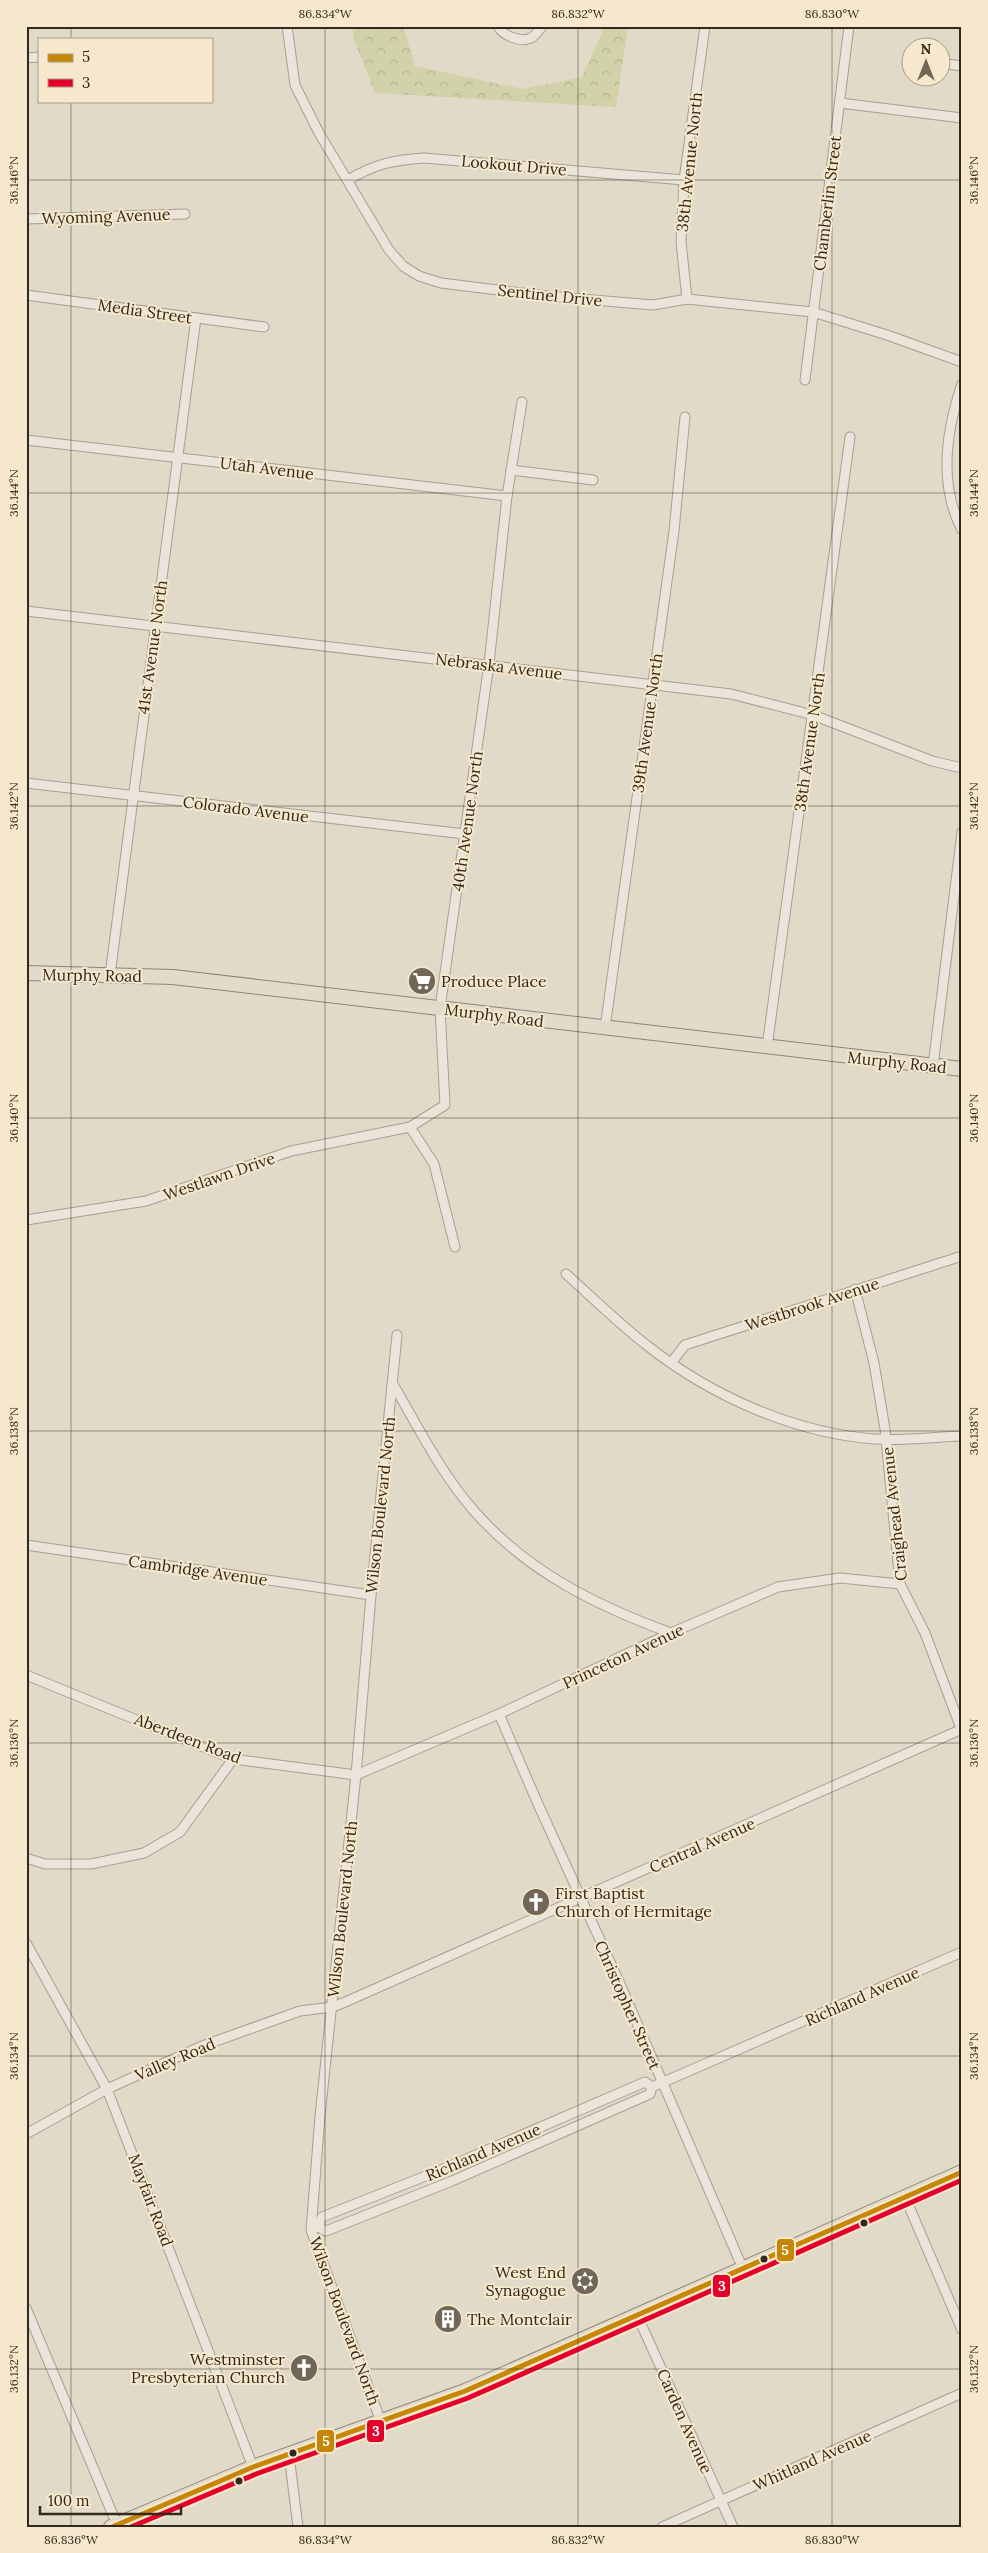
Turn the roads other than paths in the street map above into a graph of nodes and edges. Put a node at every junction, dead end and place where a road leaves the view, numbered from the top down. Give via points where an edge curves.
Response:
1 (287, 26) edge
2 (498, 26) edge
3 (542, 26) edge
4 (705, 26) edge
5 (849, 26) edge
6 (840, 103) junction
7 (962, 118) edge
8 (348, 180) junction
9 (684, 180) junction
10 (185, 214) dead end
11 (26, 219) edge
12 (26, 295) edge
13 (687, 298) junction
14 (813, 312) junction
15 (196, 318) junction
16 (264, 327) dead end
17 (962, 362) edge
18 (805, 380) dead end
19 (962, 384) edge
20 (522, 402) dead end
21 (686, 417) dead end
22 (850, 437) dead end
23 (26, 440) edge
24 (178, 458) junction
25 (511, 470) junction
26 (594, 480) dead end
27 (507, 496) junction
28 (962, 530) edge
29 (26, 611) edge
30 (155, 627) junction
31 (489, 664) junction
32 (652, 685) junction
33 (812, 715) junction
34 (962, 768) edge
35 (26, 783) edge
36 (132, 796) junction
37 (962, 832) edge
38 (465, 834) junction
39 (26, 974) edge
40 (110, 975) junction
41 (440, 1008) junction
42 (605, 1028) junction
43 (767, 1047) junction
44 (933, 1066) junction
45 (962, 1069) edge
46 (410, 1127) junction
47 (26, 1220) edge
48 (455, 1247) dead end
49 (962, 1256) edge
50 (566, 1274) dead end
51 (855, 1290) junction
52 (397, 1335) dead end
53 (670, 1363) junction
54 (393, 1384) junction
55 (962, 1436) edge
56 (886, 1439) junction
57 (26, 1545) edge
58 (900, 1584) junction
59 (371, 1595) junction
60 (670, 1633) junction
61 (26, 1675) edge
62 (499, 1714) junction
63 (962, 1730) edge
64 (233, 1758) junction
65 (356, 1775) junction
66 (26, 1858) edge
67 (581, 1899) junction
68 (26, 1943) edge
69 (962, 1952) edge
70 (332, 2007) junction
71 (662, 2083) junction
72 (652, 2087) junction
73 (107, 2089) junction
74 (26, 2134) edge
75 (962, 2172) edge
76 (905, 2197) junction
77 (314, 2228) junction
78 (743, 2269) junction
79 (26, 2308) edge
80 (637, 2315) junction
81 (962, 2330) edge
82 (962, 2393) edge
83 (381, 2422) junction
84 (289, 2455) junction
85 (253, 2467) junction
86 (721, 2500) junction
87 (115, 2526) edge
88 (298, 2527) edge
89 (662, 2527) edge
90 (733, 2527) edge

1 - 8 street, Sentinel Drive via 295,86 319,134
2 - 3 street via 504,33 520,40 532,38
4 - 9 street, 38th Avenue North
5 - 6 street, Chamberlin Street
6 - 7 street
6 - 14 street, Chamberlin Street
8 - 9 street, Lookout Drive via 371,166 424,158
8 - 13 street, Sentinel Drive via 389,250 402,266 419,276 441,283 653,305
9 - 13 street, 38th Avenue North via 681,242
10 - 11 street, Wyoming Avenue
12 - 15 street, Media Street
13 - 14 street, Sentinel Drive
14 - 17 street, Sentinel Drive
14 - 18 street, Chamberlin Street
15 - 16 street, Media Street
15 - 24 street, 41st Avenue North
19 - 28 street via 951,417 946,466 952,504
20 - 25 street
21 - 32 street, 39th Avenue North
22 - 33 street, 38th Avenue North
23 - 24 street, Utah Avenue
24 - 27 street, Utah Avenue
24 - 30 street, 41st Avenue North
25 - 26 street
25 - 27 street, 40th Avenue North
27 - 31 street, 40th Avenue North
29 - 30 street, Nebraska Avenue
30 - 31 street, Nebraska Avenue
30 - 36 street, 41st Avenue North
31 - 32 street, Nebraska Avenue
31 - 38 street, 40th Avenue North
32 - 33 street, Nebraska Avenue via 731,694
32 - 42 street, 39th Avenue North
33 - 34 street, Nebraska Avenue via 932,761
33 - 43 street, 38th Avenue North
35 - 36 street, Colorado Avenue
36 - 38 street, Colorado Avenue
36 - 40 street, 41st Avenue North
37 - 44 street
38 - 41 street, 40th Avenue North
39 - 40 main road, Murphy Road
40 - 41 main road, Murphy Road via 173,977
41 - 42 main road, Murphy Road
41 - 46 street, 40th Avenue North via 445,1106
42 - 43 main road, Murphy Road
43 - 44 main road, Murphy Road
44 - 45 main road, Murphy Road
46 - 47 street, Westlawn Drive via 291,1151 146,1201
46 - 48 street via 434,1164
49 - 51 street, Westbrook Avenue
50 - 53 street
51 - 53 street, Westbrook Avenue via 685,1345
51 - 56 street, Craighead Avenue via 874,1363
52 - 54 street, Wilson Boulevard North
53 - 56 street via 749,1406 797,1424 851,1436
54 - 59 street, Wilson Boulevard North
54 - 60 street via 440,1464 475,1512 510,1545 545,1574 576,1593 623,1616
55 - 56 street
56 - 58 street, Craighead Avenue
57 - 59 street, Cambridge Avenue
58 - 60 street, Princeton Avenue via 840,1578 778,1587
58 - 63 street, Craighead Avenue via 925,1633
59 - 65 street, Wilson Boulevard North
60 - 62 street, Princeton Avenue
61 - 64 street, Aberdeen Road
62 - 65 street, Princeton Avenue
62 - 67 street, Christopher Street
63 - 67 street, Central Avenue
64 - 65 street, Aberdeen Road
64 - 66 street via 180,1832 144,1853 90,1864 45,1864
65 - 70 street, Wilson Boulevard North
67 - 70 street, Central Avenue
67 - 71 street, Christopher Street
68 - 73 street, Mayfair Road
69 - 71 street, Richland Avenue
70 - 73 street, Valley Road via 300,2011 211,2043
70 - 77 street, Wilson Boulevard North
71 - 72 street, Richland Avenue
71 - 78 street, Christopher Street
72 - 77 street, Richland Avenue via 650,2094 452,2181 326,2231
72 - 77 street, Richland Avenue via 645,2082 441,2170 322,2217
73 - 74 street, Valley Road
73 - 85 street, Mayfair Road
75 - 76 main road
76 - 78 main road
76 - 81 street
77 - 83 street, Wilson Boulevard North
78 - 80 main road
79 - 87 street
80 - 83 main road via 465,2391
80 - 86 street, Carden Avenue
82 - 86 street, Whitland Avenue
83 - 84 main road
84 - 85 main road
84 - 88 street
85 - 87 main road
86 - 89 street, Whitland Avenue
86 - 90 street, Carden Avenue

